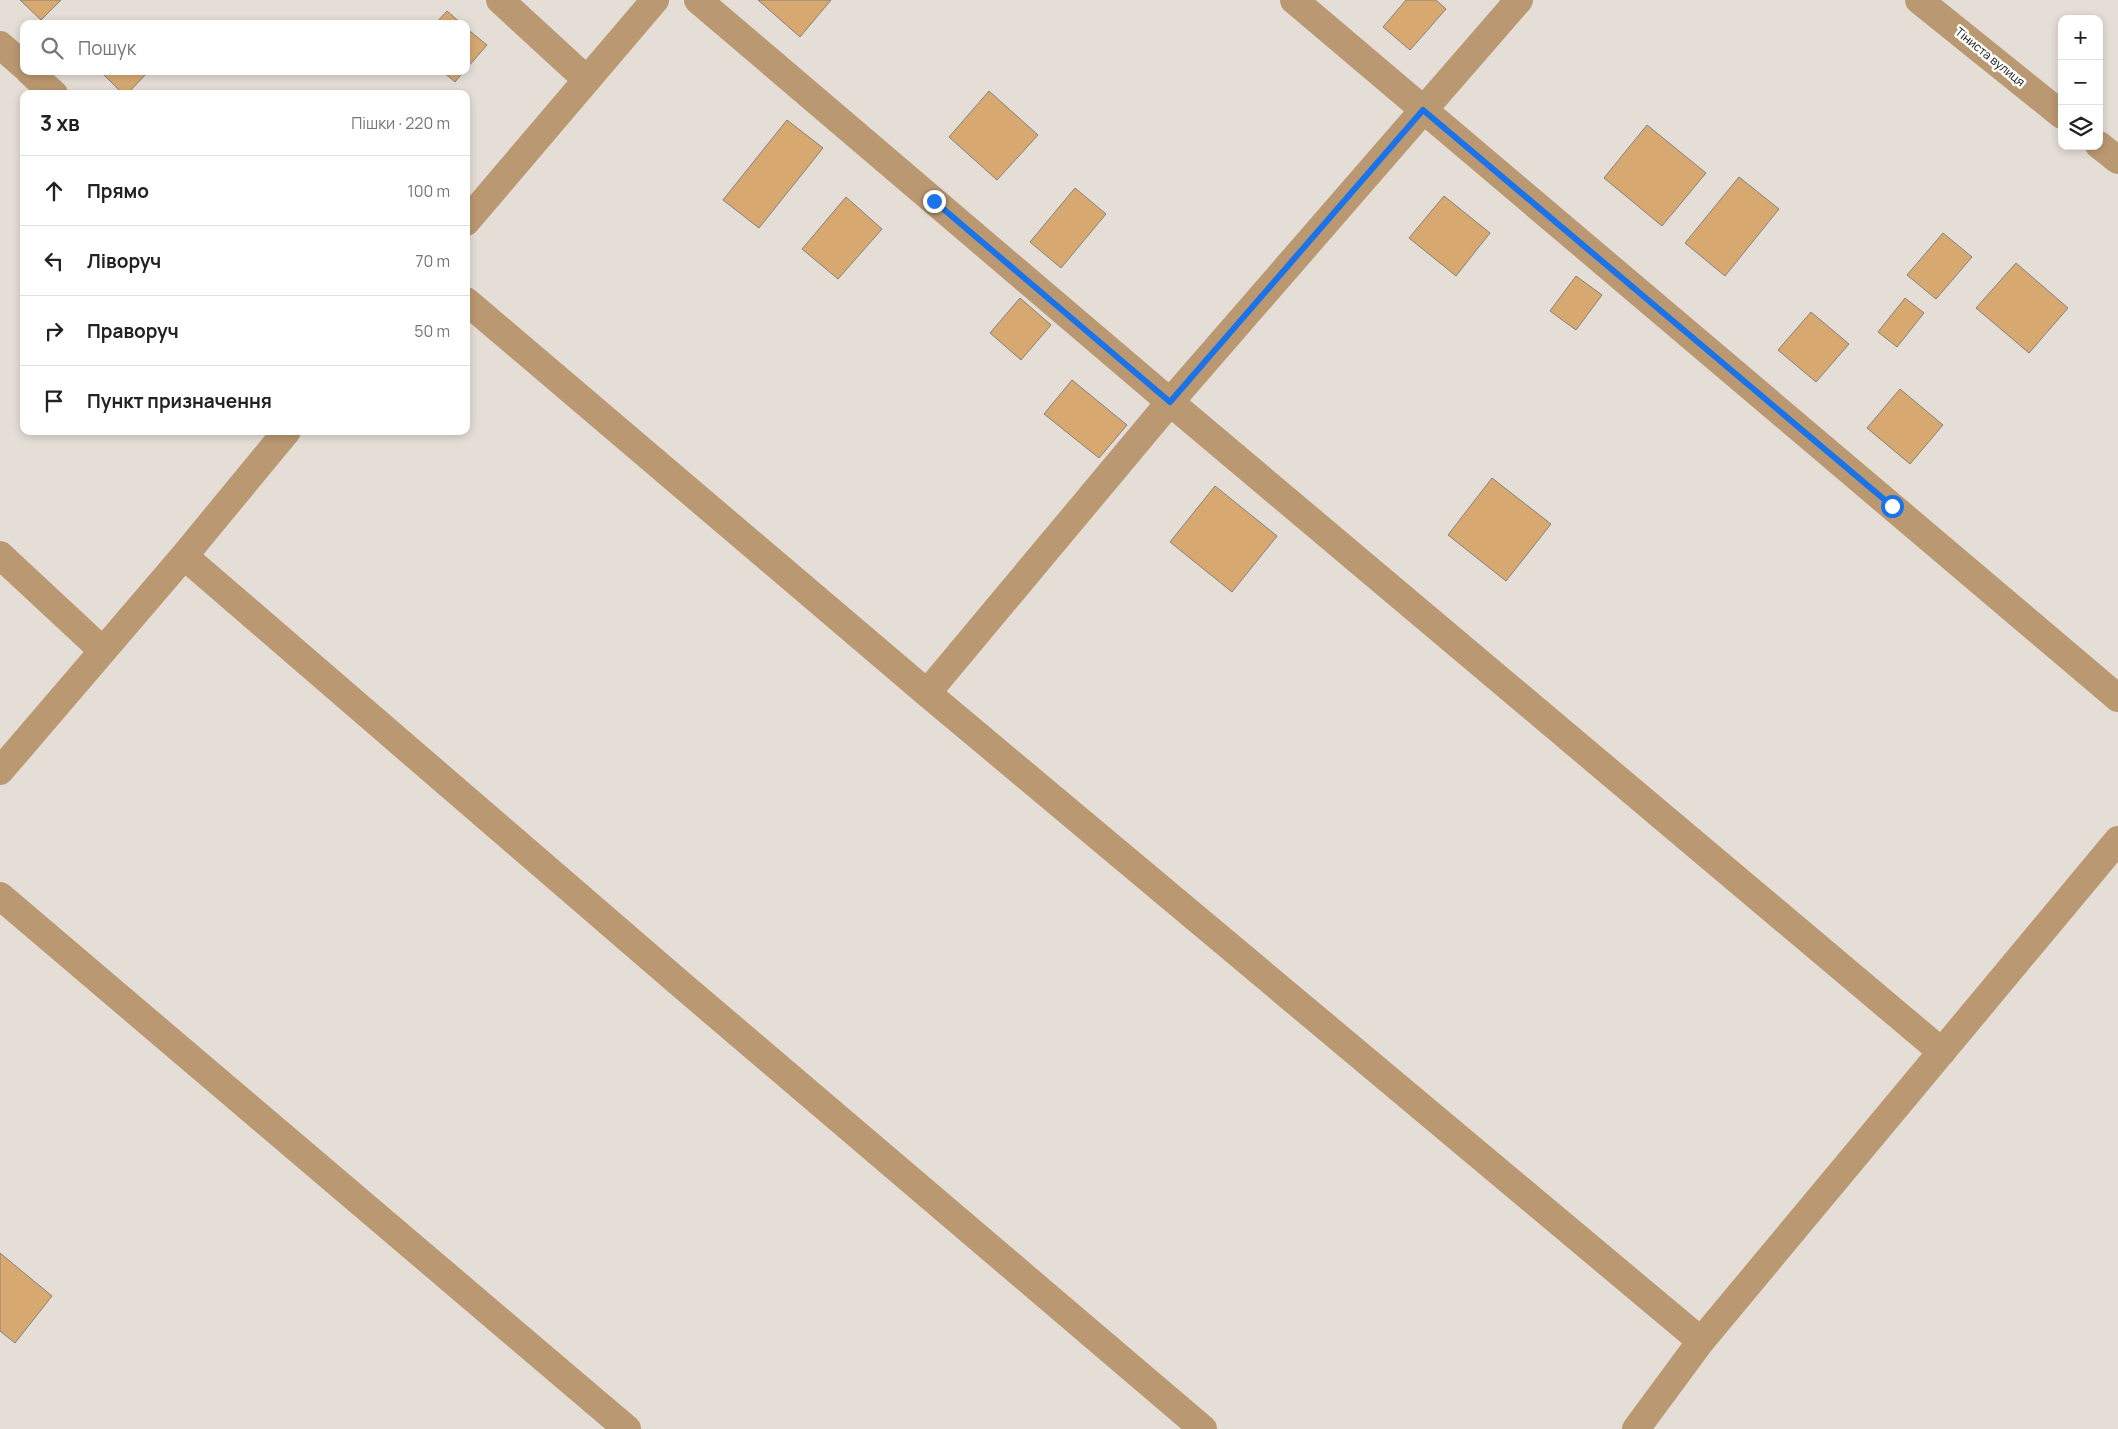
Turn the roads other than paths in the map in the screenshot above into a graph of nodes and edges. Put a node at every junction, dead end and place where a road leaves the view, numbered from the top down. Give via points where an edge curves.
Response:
1 (500, 0) edge
2 (655, 0) edge
3 (698, 0) edge
4 (1294, 0) edge
5 (1519, 0) edge
6 (1919, 0) edge
7 (0, 44) edge
8 (20, 62) edge
9 (33, 75) edge
10 (587, 80) junction
11 (50, 90) edge
12 (1423, 110) junction
13 (2058, 112) edge
14 (2103, 148) edge
15 (2118, 160) edge
16 (470, 217) edge
17 (470, 305) edge
18 (1170, 402) junction
19 (284, 435) edge
20 (0, 555) edge
21 (184, 556) junction
22 (102, 650) junction
23 (927, 693) junction
24 (2118, 698) edge
25 (0, 771) edge
26 (2118, 840) edge
27 (0, 896) edge
28 (1942, 1052) junction
29 (1701, 1341) junction
30 (626, 1429) edge
31 (1203, 1429) edge
32 (1636, 1429) edge

1 - 10 street
2 - 10 street
3 - 18 street
4 - 12 street
5 - 12 street
6 - 13 street, Тіниста вулиця
7 - 8 street
9 - 11 street
10 - 16 street
12 - 18 street
12 - 24 street
14 - 15 street
17 - 23 street
18 - 23 street
18 - 28 street
19 - 21 street
20 - 22 street
21 - 22 street
21 - 31 street
22 - 25 street
23 - 29 street
26 - 28 street
27 - 30 street
28 - 29 street
29 - 32 street

